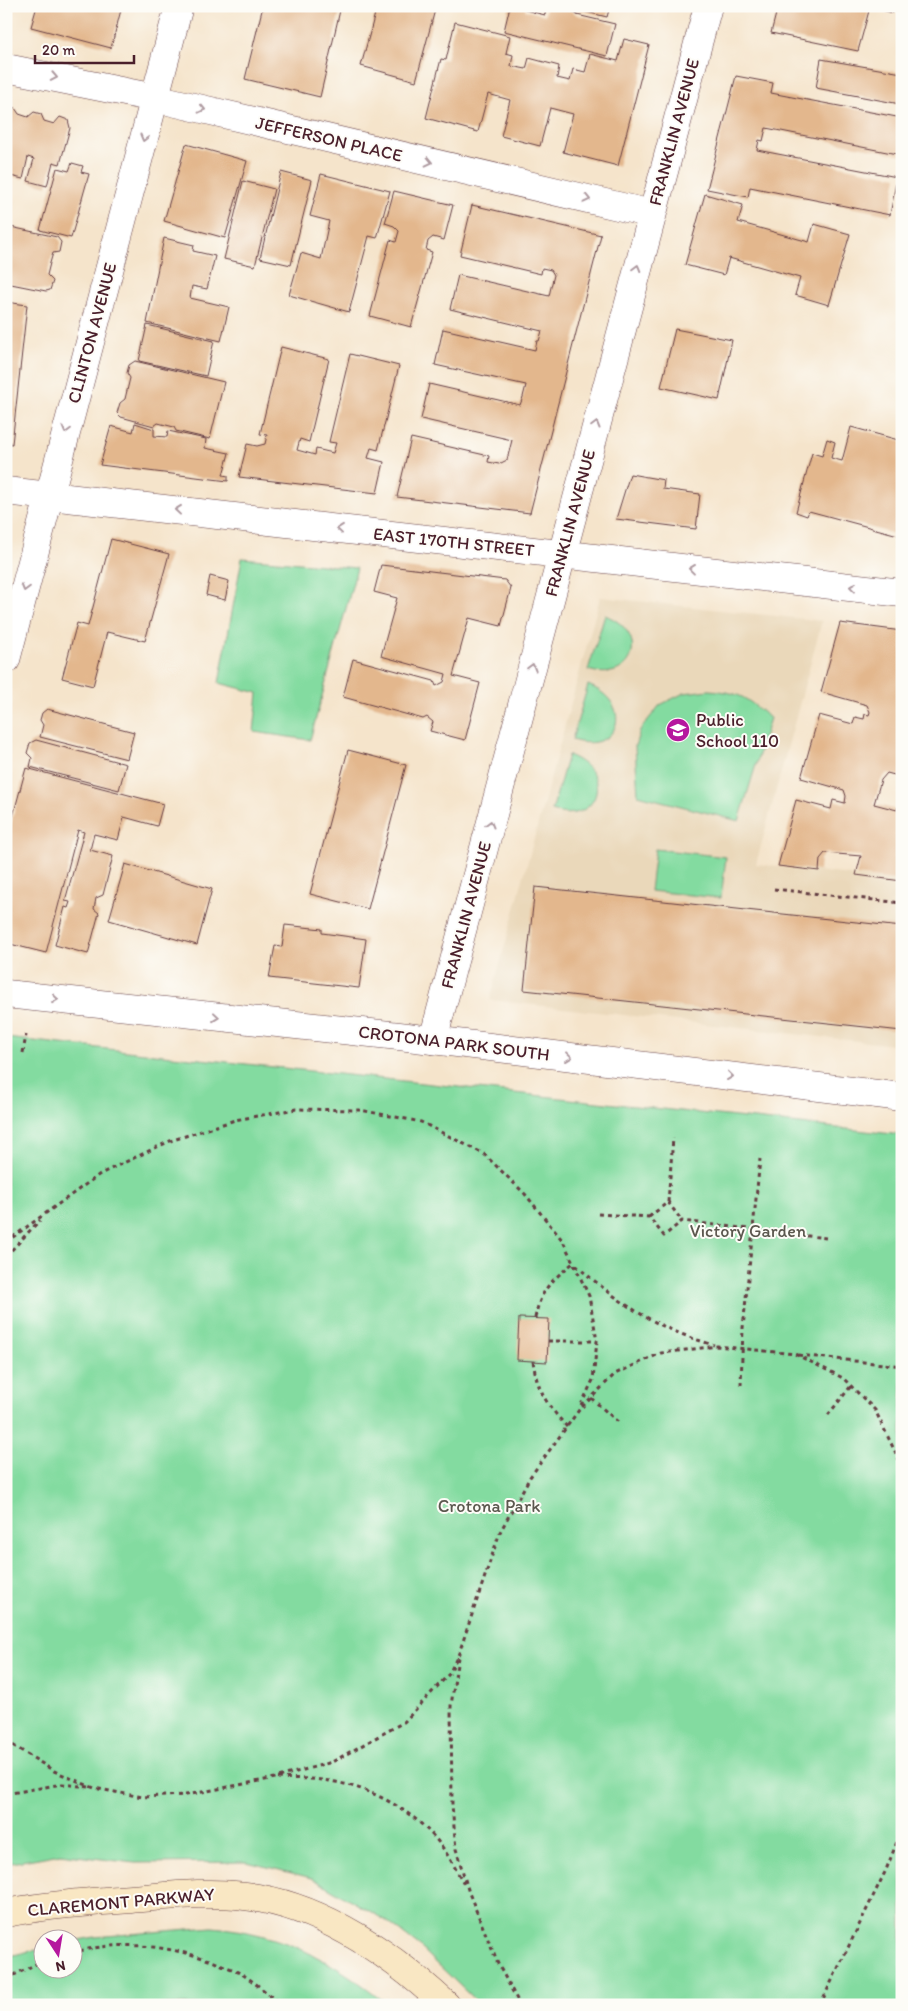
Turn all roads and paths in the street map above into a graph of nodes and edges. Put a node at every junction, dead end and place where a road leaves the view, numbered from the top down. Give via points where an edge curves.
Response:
1 (179, 6) edge
2 (708, 6) edge
3 (6, 68) edge
4 (155, 98) junction
5 (652, 214) junction
6 (6, 491) edge
7 (49, 496) junction
8 (562, 554) junction
9 (902, 593) edge
10 (6, 660) edge
11 (774, 889) dead end
12 (902, 903) edge
13 (6, 994) edge
14 (26, 1035) dead end
15 (433, 1040) junction
16 (23, 1053) dead end
17 (902, 1097) edge
18 (673, 1138) dead end
19 (760, 1159) dead end
20 (668, 1202) junction
21 (598, 1214) dead end
22 (45, 1215) junction
23 (649, 1216) junction
24 (682, 1221) junction
25 (753, 1230) junction
26 (826, 1238) dead end
27 (6, 1242) edge
28 (6, 1256) edge
29 (573, 1263) junction
30 (535, 1318) dead end
31 (548, 1341) dead end
32 (597, 1341) junction
33 (717, 1346) junction
34 (742, 1348) junction
35 (795, 1354) junction
36 (533, 1361) dead end
37 (902, 1366) edge
38 (741, 1385) dead end
39 (851, 1386) junction
40 (591, 1398) junction
41 (580, 1410) junction
42 (828, 1415) dead end
43 (618, 1422) dead end
44 (567, 1427) junction
45 (902, 1466) edge
46 (459, 1653) junction
47 (6, 1741) edge
48 (275, 1778) junction
49 (94, 1788) junction
50 (6, 1794) edge
51 (902, 1829) edge
52 (469, 1893) junction
53 (6, 1913) edge
54 (82, 1950) edge
55 (32, 1966) edge
56 (6, 1979) edge
57 (282, 2005) edge
58 (446, 2005) edge
59 (520, 2005) edge
60 (820, 2005) edge

1 - 4 street, CLINTON AVENUE
2 - 5 street, FRANKLIN AVENUE
3 -> 4 street, JEFFERSON PLACE
4 -> 5 street, JEFFERSON PLACE
4 -> 7 street, CLINTON AVENUE
8 -> 5 street, FRANKLIN AVENUE
6 - 7 street, EAST 170TH STREET
8 -> 7 street, EAST 170TH STREET
7 -> 10 street, CLINTON AVENUE
9 -> 8 street, EAST 170TH STREET
15 -> 8 street, FRANKLIN AVENUE
11 - 12 path
13 -> 15 street, CROTONA PARK SOUTH
14 - 16 path
15 -> 17 street, CROTONA PARK SOUTH
18 - 20 path
19 - 25 path
20 - 23 path
20 - 24 path
21 - 23 path
22 - 27 path
22 - 28 path
22 - 29 path via 100,1174 170,1141 235,1120 296,1109 360,1110 421,1122 484,1154 532,1202 563,1241
23 - 24 path via 664,1236
24 - 25 path
25 - 26 path
25 - 34 path
29 - 30 path via 540,1297
29 - 32 path via 589,1296
29 - 33 path via 614,1298 643,1317 683,1336
31 - 32 path
32 - 41 path via 594,1380
33 - 34 path
33 - 40 path via 661,1353 615,1374
34 - 35 path
34 - 38 path
35 - 37 path
35 - 39 path via 843,1378
36 - 44 path via 537,1386 549,1407
39 - 42 path
39 - 45 path via 875,1410
40 - 41 path
40 - 43 path
41 - 44 path
44 - 46 path via 530,1477 500,1532
46 - 48 path via 449,1674 404,1722 332,1762
46 - 52 path via 451,1706 452,1805 456,1849
47 - 49 path via 54,1772
48 - 49 path via 177,1796 142,1797
48 - 52 path via 322,1780 356,1787 391,1803 420,1823 442,1846
49 - 50 path via 62,1784
51 - 60 path via 886,1870
52 - 59 path via 498,1964
53 - 58 street, CLAREMONT PARKWAY via 86,1902 192,1894 244,1895 269,1900 338,1927 386,1957
54 - 57 path via 141,1945 188,1953 239,1973
55 - 56 path

